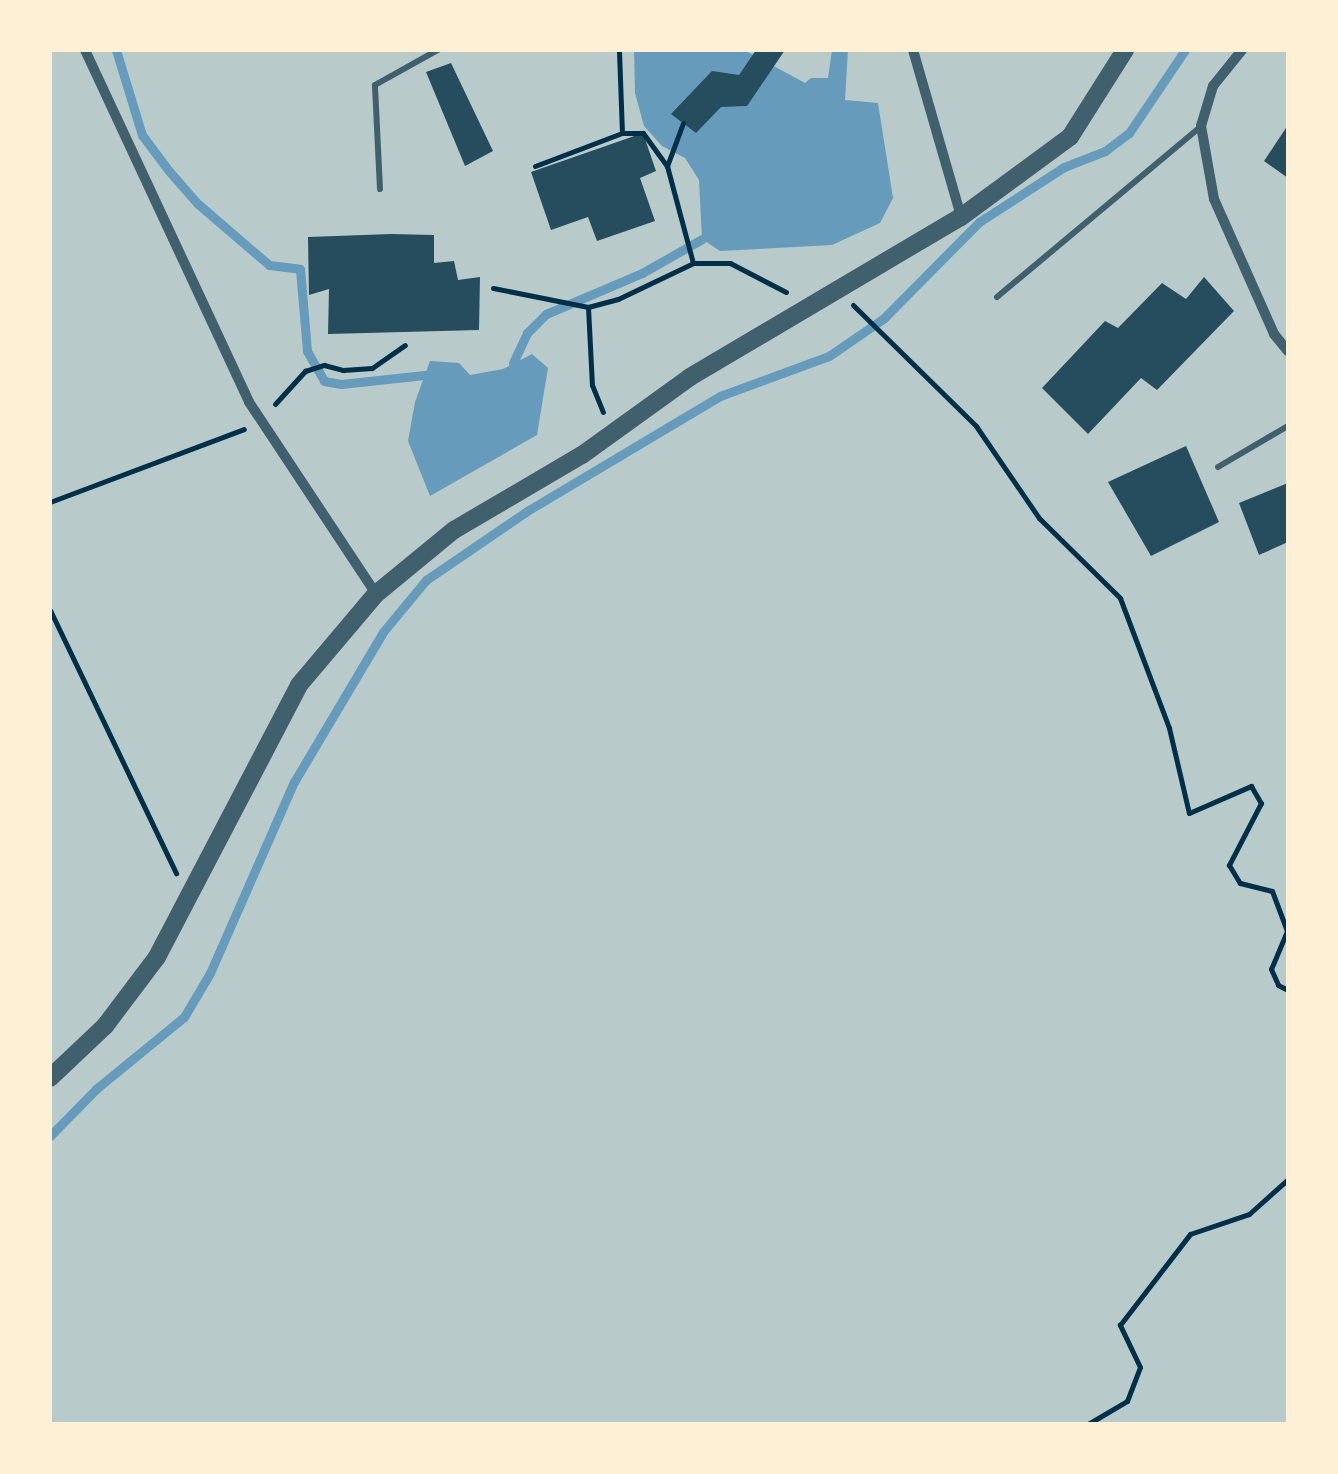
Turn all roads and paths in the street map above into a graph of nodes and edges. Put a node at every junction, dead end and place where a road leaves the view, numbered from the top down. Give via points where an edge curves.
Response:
1 (85, 50) edge
2 (438, 50) edge
3 (619, 50) edge
4 (914, 50) edge
5 (1125, 50) edge
6 (1242, 50) edge
7 (683, 124) dead end
8 (1200, 126) junction
9 (622, 133) junction
10 (535, 166) dead end
11 (667, 166) junction
12 (380, 189) dead end
13 (961, 217) junction
14 (693, 262) junction
15 (493, 288) dead end
16 (997, 297) dead end
17 (588, 308) junction
18 (856, 308) dead end
19 (812, 309) junction
20 (405, 345) dead end
21 (1288, 351) edge
22 (262, 420) junction
23 (1288, 426) edge
24 (612, 433) junction
25 (1218, 467) dead end
26 (50, 502) edge
27 (376, 594) junction
28 (50, 610) edge
29 (189, 901) junction
30 (1288, 990) edge
31 (50, 1078) edge
32 (1288, 1180) edge
33 (1088, 1424) edge

1 - 22 street
2 - 12 lane via 375,86
3 - 9 path
4 - 13 street
5 - 13 street via 1070,137
6 - 8 street via 1214,86
7 - 11 path
8 - 16 lane
8 - 21 street via 1214,198 1274,334
9 - 10 path
9 - 11 path via 643,133
11 - 14 path
13 - 19 street
14 - 17 path
14 - 19 path via 730,263
15 - 17 path
17 - 24 path via 592,384
18 - 30 path via 976,426 1039,518 1120,598 1170,728 1189,813 1251,786 1261,803 1230,865 1240,883 1272,891 1288,931 1272,969
19 - 24 street via 690,377
20 - 22 path via 372,368 324,365 305,372
22 - 26 path
22 - 27 street
23 - 25 lane
24 - 27 street via 454,530
27 - 29 street via 299,685
28 - 29 path
29 - 31 street via 157,957 104,1026
32 - 33 path via 1249,1214 1190,1234 1120,1325 1140,1367 1127,1400

